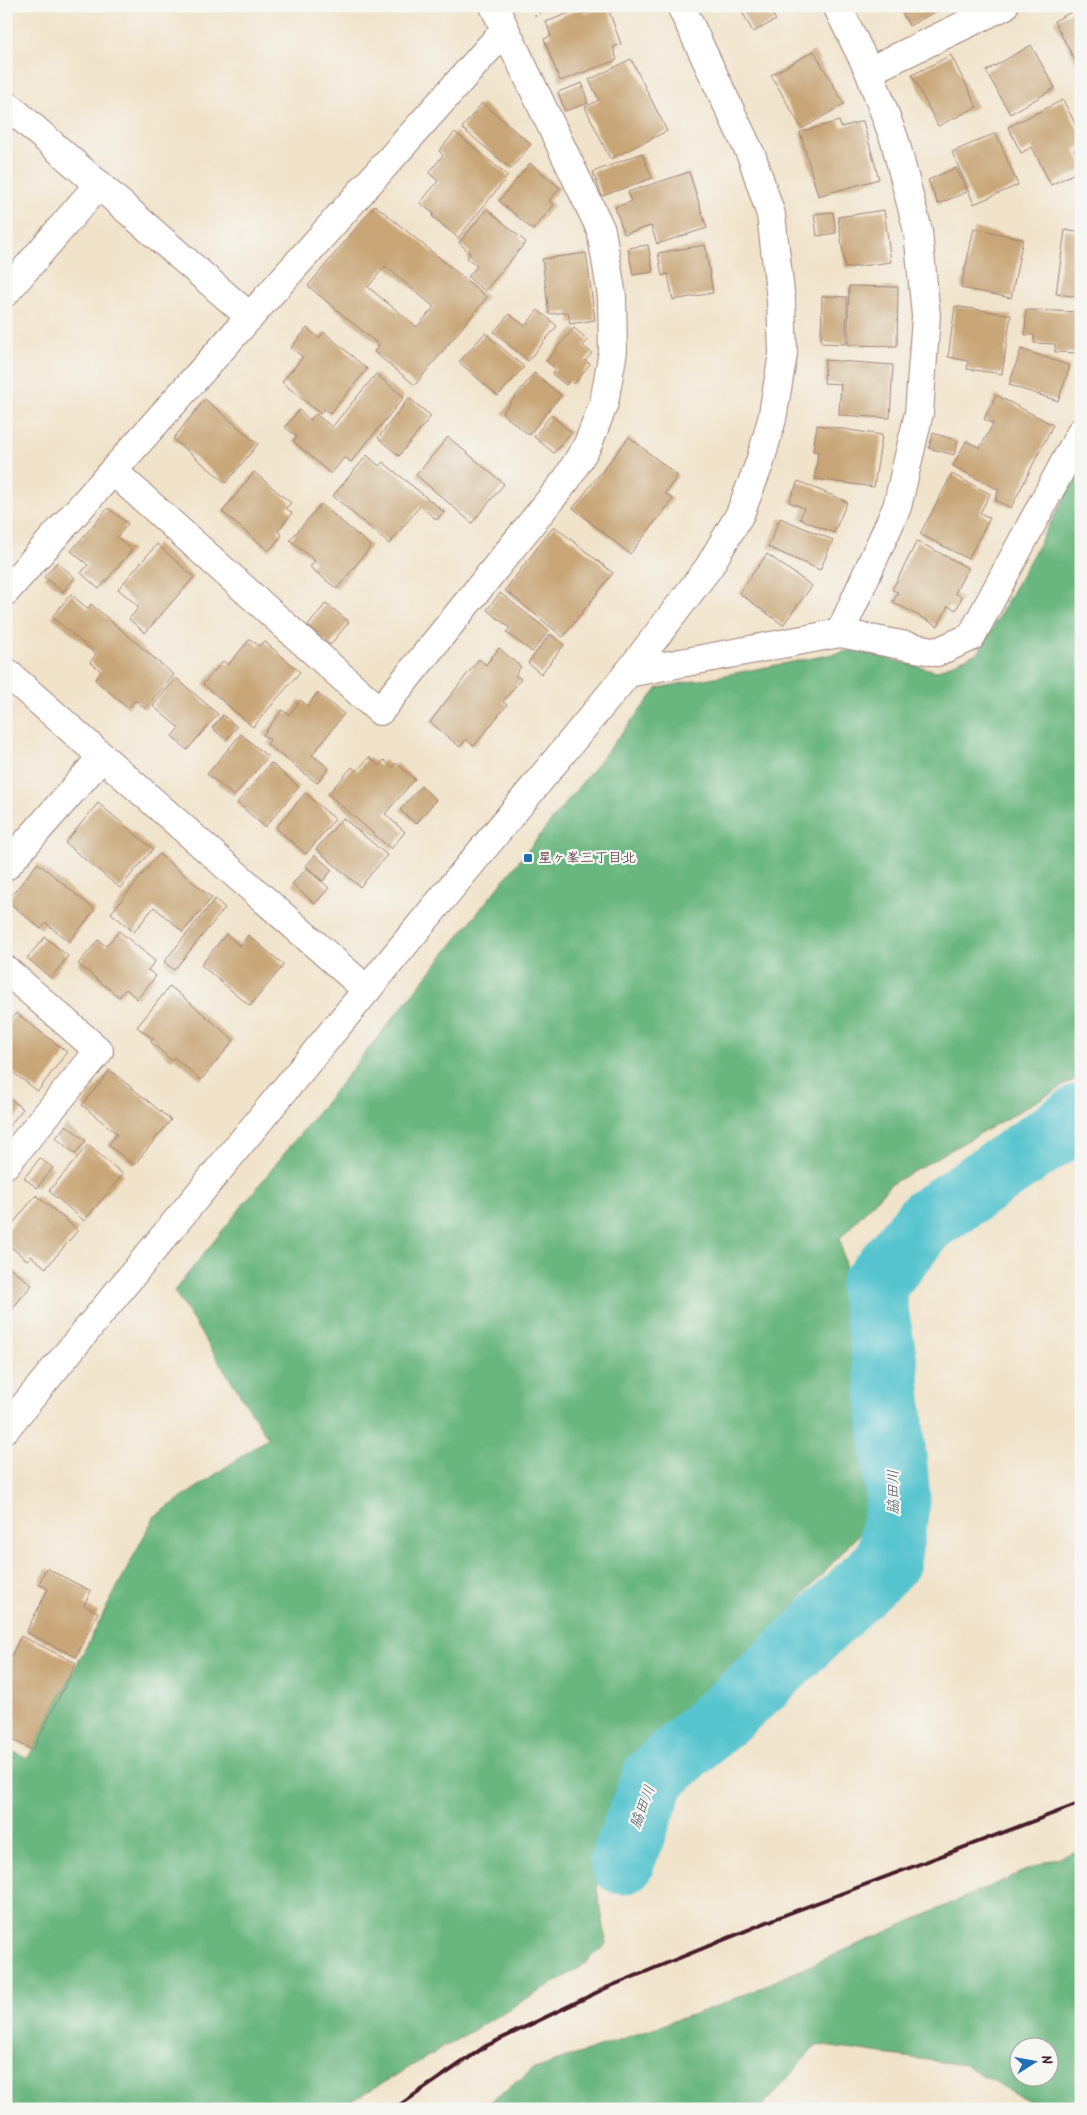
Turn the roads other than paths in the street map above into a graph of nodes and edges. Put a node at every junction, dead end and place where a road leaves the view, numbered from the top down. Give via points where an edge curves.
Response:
1 (494, 6) edge
2 (681, 6) edge
3 (837, 6) edge
4 (1004, 6) edge
5 (505, 30) junction
6 (868, 71) junction
7 (6, 104) edge
8 (98, 184) junction
9 (6, 292) edge
10 (250, 317) junction
11 (1081, 432) edge
12 (113, 471) junction
13 (6, 591) edge
14 (840, 633) junction
15 (6, 672) edge
16 (628, 673) junction
17 (102, 757) junction
18 (6, 866) edge
19 (6, 970) edge
20 (367, 990) junction
21 (6, 1164) edge
22 (6, 1428) edge

1 - 5 street
2 - 16 street via 752,157 771,215 781,300 783,354 772,419 740,514 709,567
3 - 6 street
4 - 6 street
5 - 10 street
5 - 12 street via 601,230 613,315 613,352 604,403 588,444 567,479 380,711
6 - 14 street via 895,141 918,231 926,316 919,413 897,507
7 - 8 street
8 - 9 street
8 - 10 street
10 - 12 street
11 - 14 street via 971,637 937,652
12 - 13 street
14 - 16 street
15 - 17 street
16 - 20 street
17 - 18 street
17 - 20 street
19 - 21 street via 99,1052
20 - 22 street

